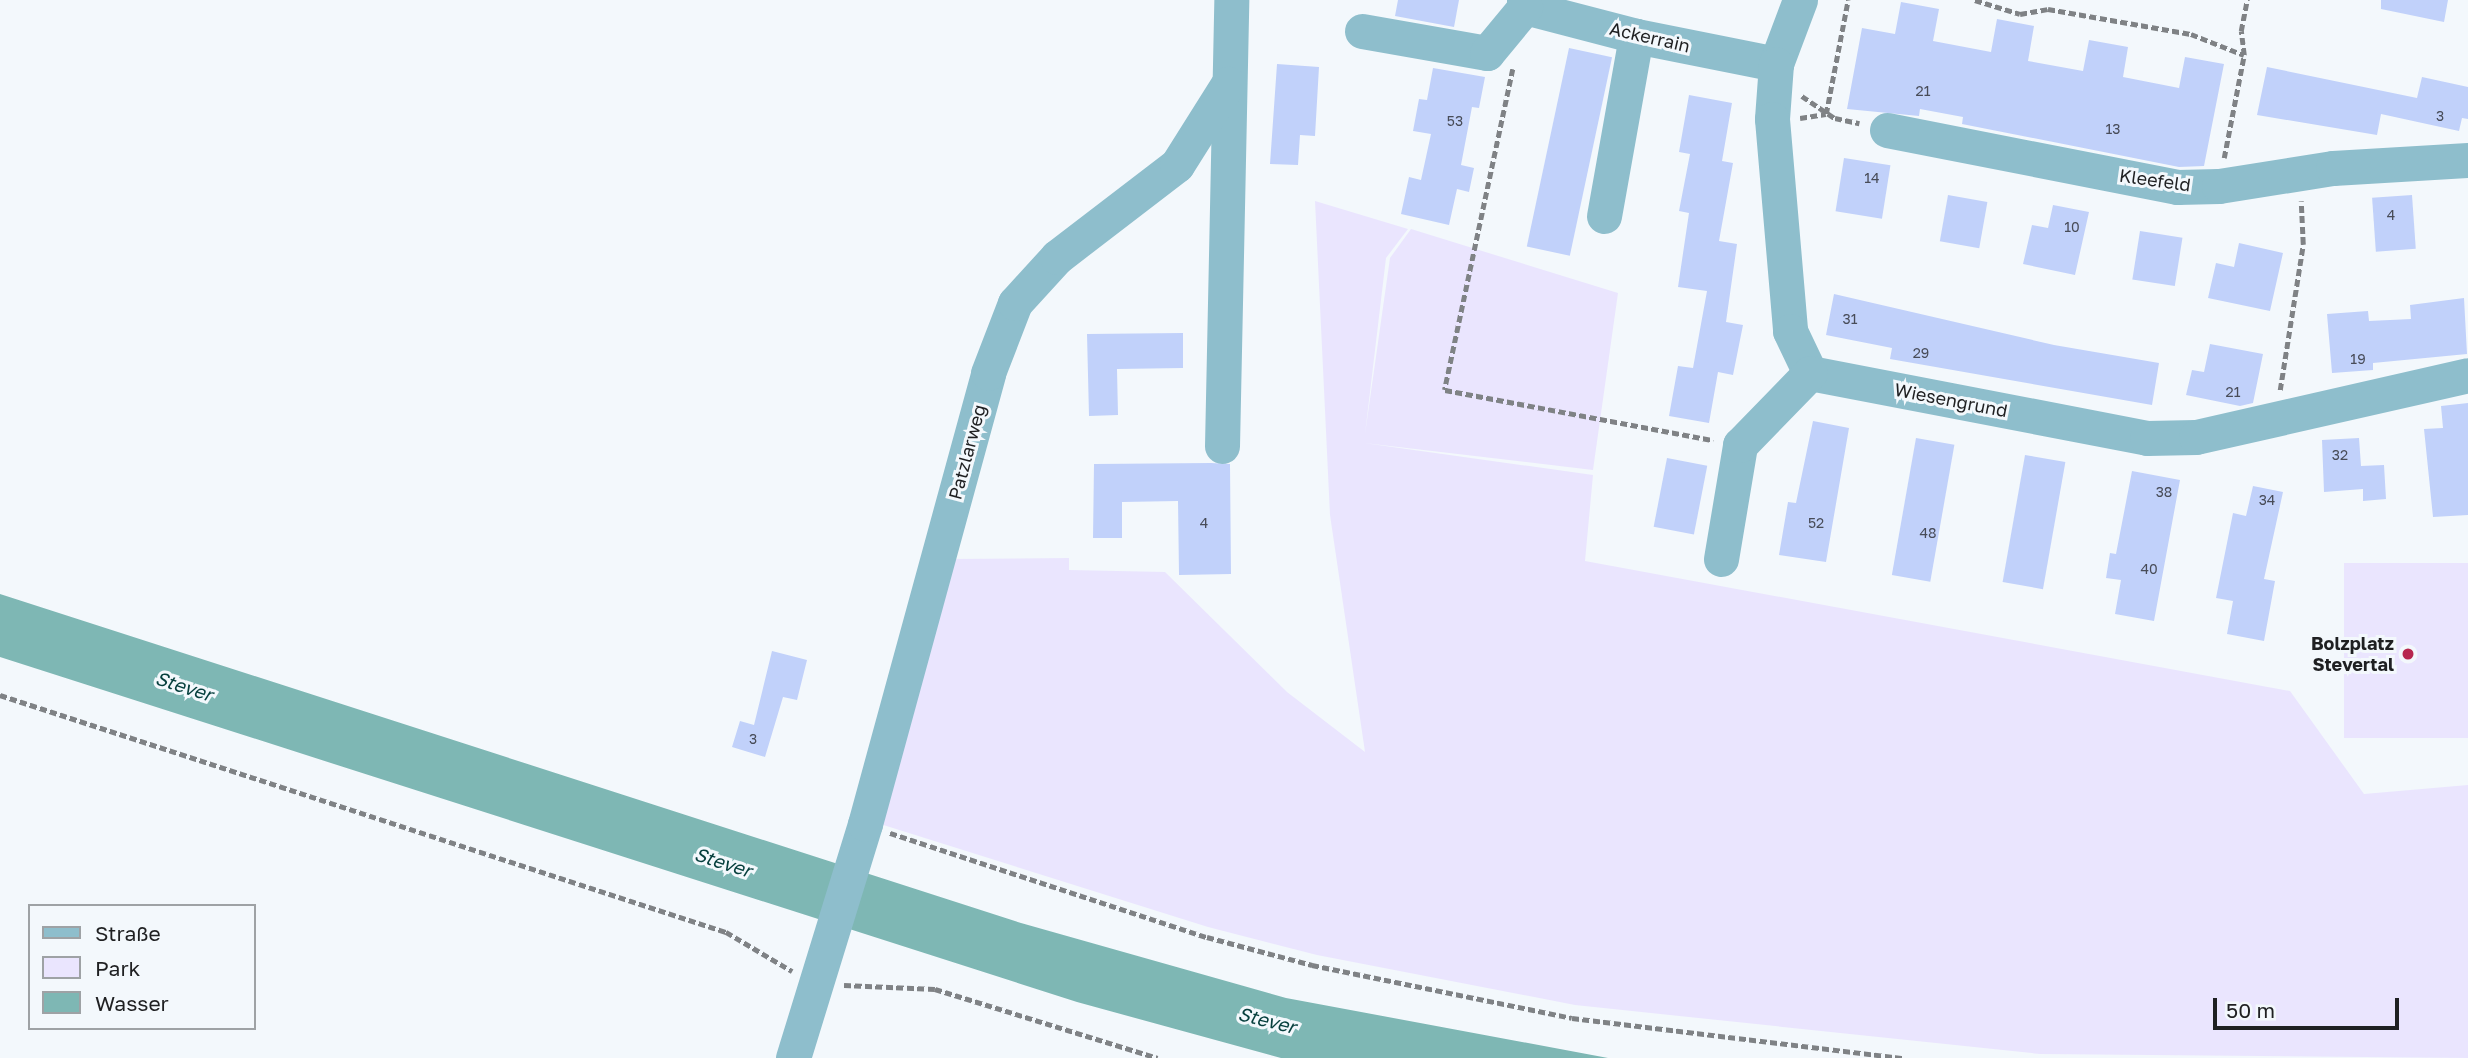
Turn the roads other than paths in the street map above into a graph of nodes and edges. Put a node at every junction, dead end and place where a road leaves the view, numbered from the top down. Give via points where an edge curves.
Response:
1 (1231, 0) edge
2 (1800, 0) edge
3 (1524, 3) edge
4 (1362, 31) dead end
5 (1636, 36) junction
6 (1774, 72) junction
7 (1228, 84) junction
8 (1887, 130) road end
9 (2468, 160) edge
10 (1604, 216) dead end
11 (1811, 373) junction
12 (2468, 375) edge
13 (1222, 446) dead end
14 (1721, 559) dead end
15 (793, 1058) edge

1 - 7 street
2 - 6 street
3 - 4 street, Ackerrain via 1487,53
3 - 5 street, Ackerrain
5 - 6 street, Ackerrain
5 - 10 street
6 - 11 street via 1772,119 1790,331
7 - 13 street
7 - 15 street, Patzlarweg via 1177,164 1057,257 1015,303 988,373 862,835
8 - 9 street, Kleefeld via 2177,187 2219,186 2300,172
11 - 12 street, Wiesengrund via 2147,438 2196,437
11 - 14 street via 1740,445

